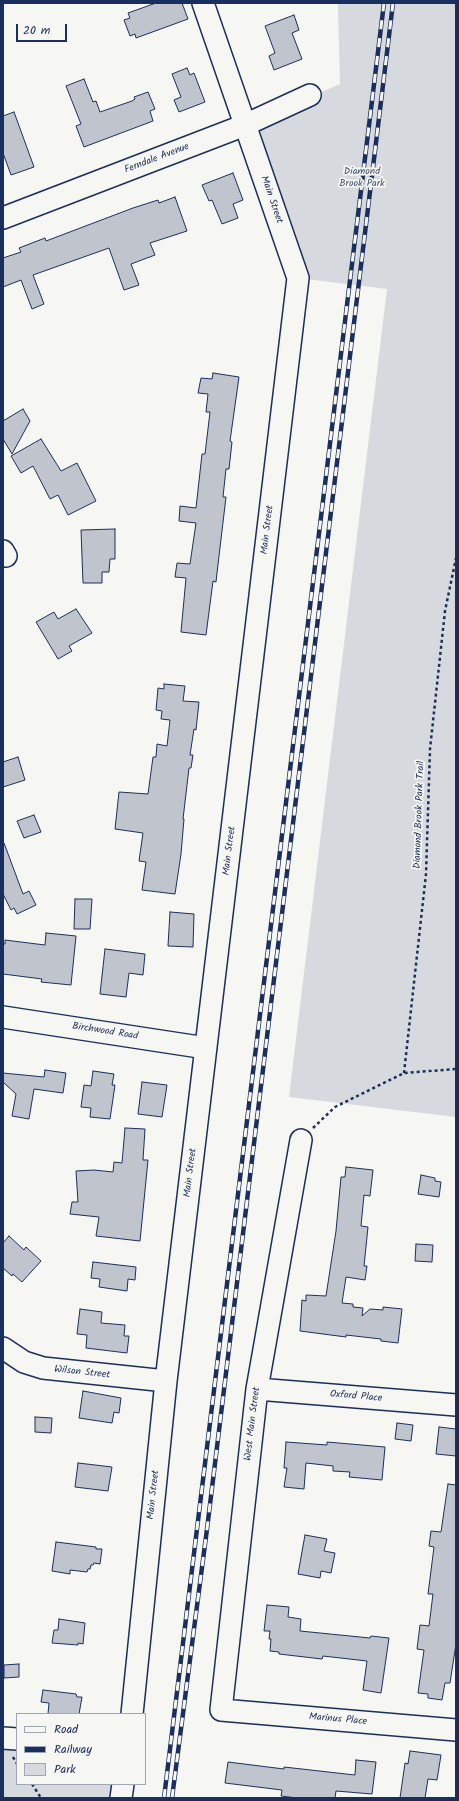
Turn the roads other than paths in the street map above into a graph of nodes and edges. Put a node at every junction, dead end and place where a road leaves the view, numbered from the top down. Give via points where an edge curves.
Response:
1 (203, 3) edge
2 (310, 95) dead end
3 (245, 125) junction
4 (3, 218) edge
5 (3, 1017) edge
6 (206, 1048) junction
7 (301, 1140) road end
8 (3, 1348) edge
9 (166, 1381) junction
10 (257, 1389) junction
11 (456, 1405) edge
12 (221, 1710) joint
13 (132, 1713) edge
14 (456, 1730) edge
15 (3, 1738) edge
16 (16, 1739) edge
17 (123, 1785) edge
18 (121, 1798) edge

1 - 3 street, Main Street
2 - 3 street, Ferndale Avenue
3 - 4 street, Ferndale Avenue
3 - 6 street, Main Street via 298,278
5 - 6 street, Birchwood Road
6 - 9 street, Main Street
7 - 10 street, West Main Street
8 - 9 street, Wilson Street via 24,1362 43,1368
9 - 13 street, Main Street
10 - 11 street, Oxford Place
10 - 12 street, West Main Street
12 - 14 street, Marinus Place
15 - 16 street
17 - 18 street

